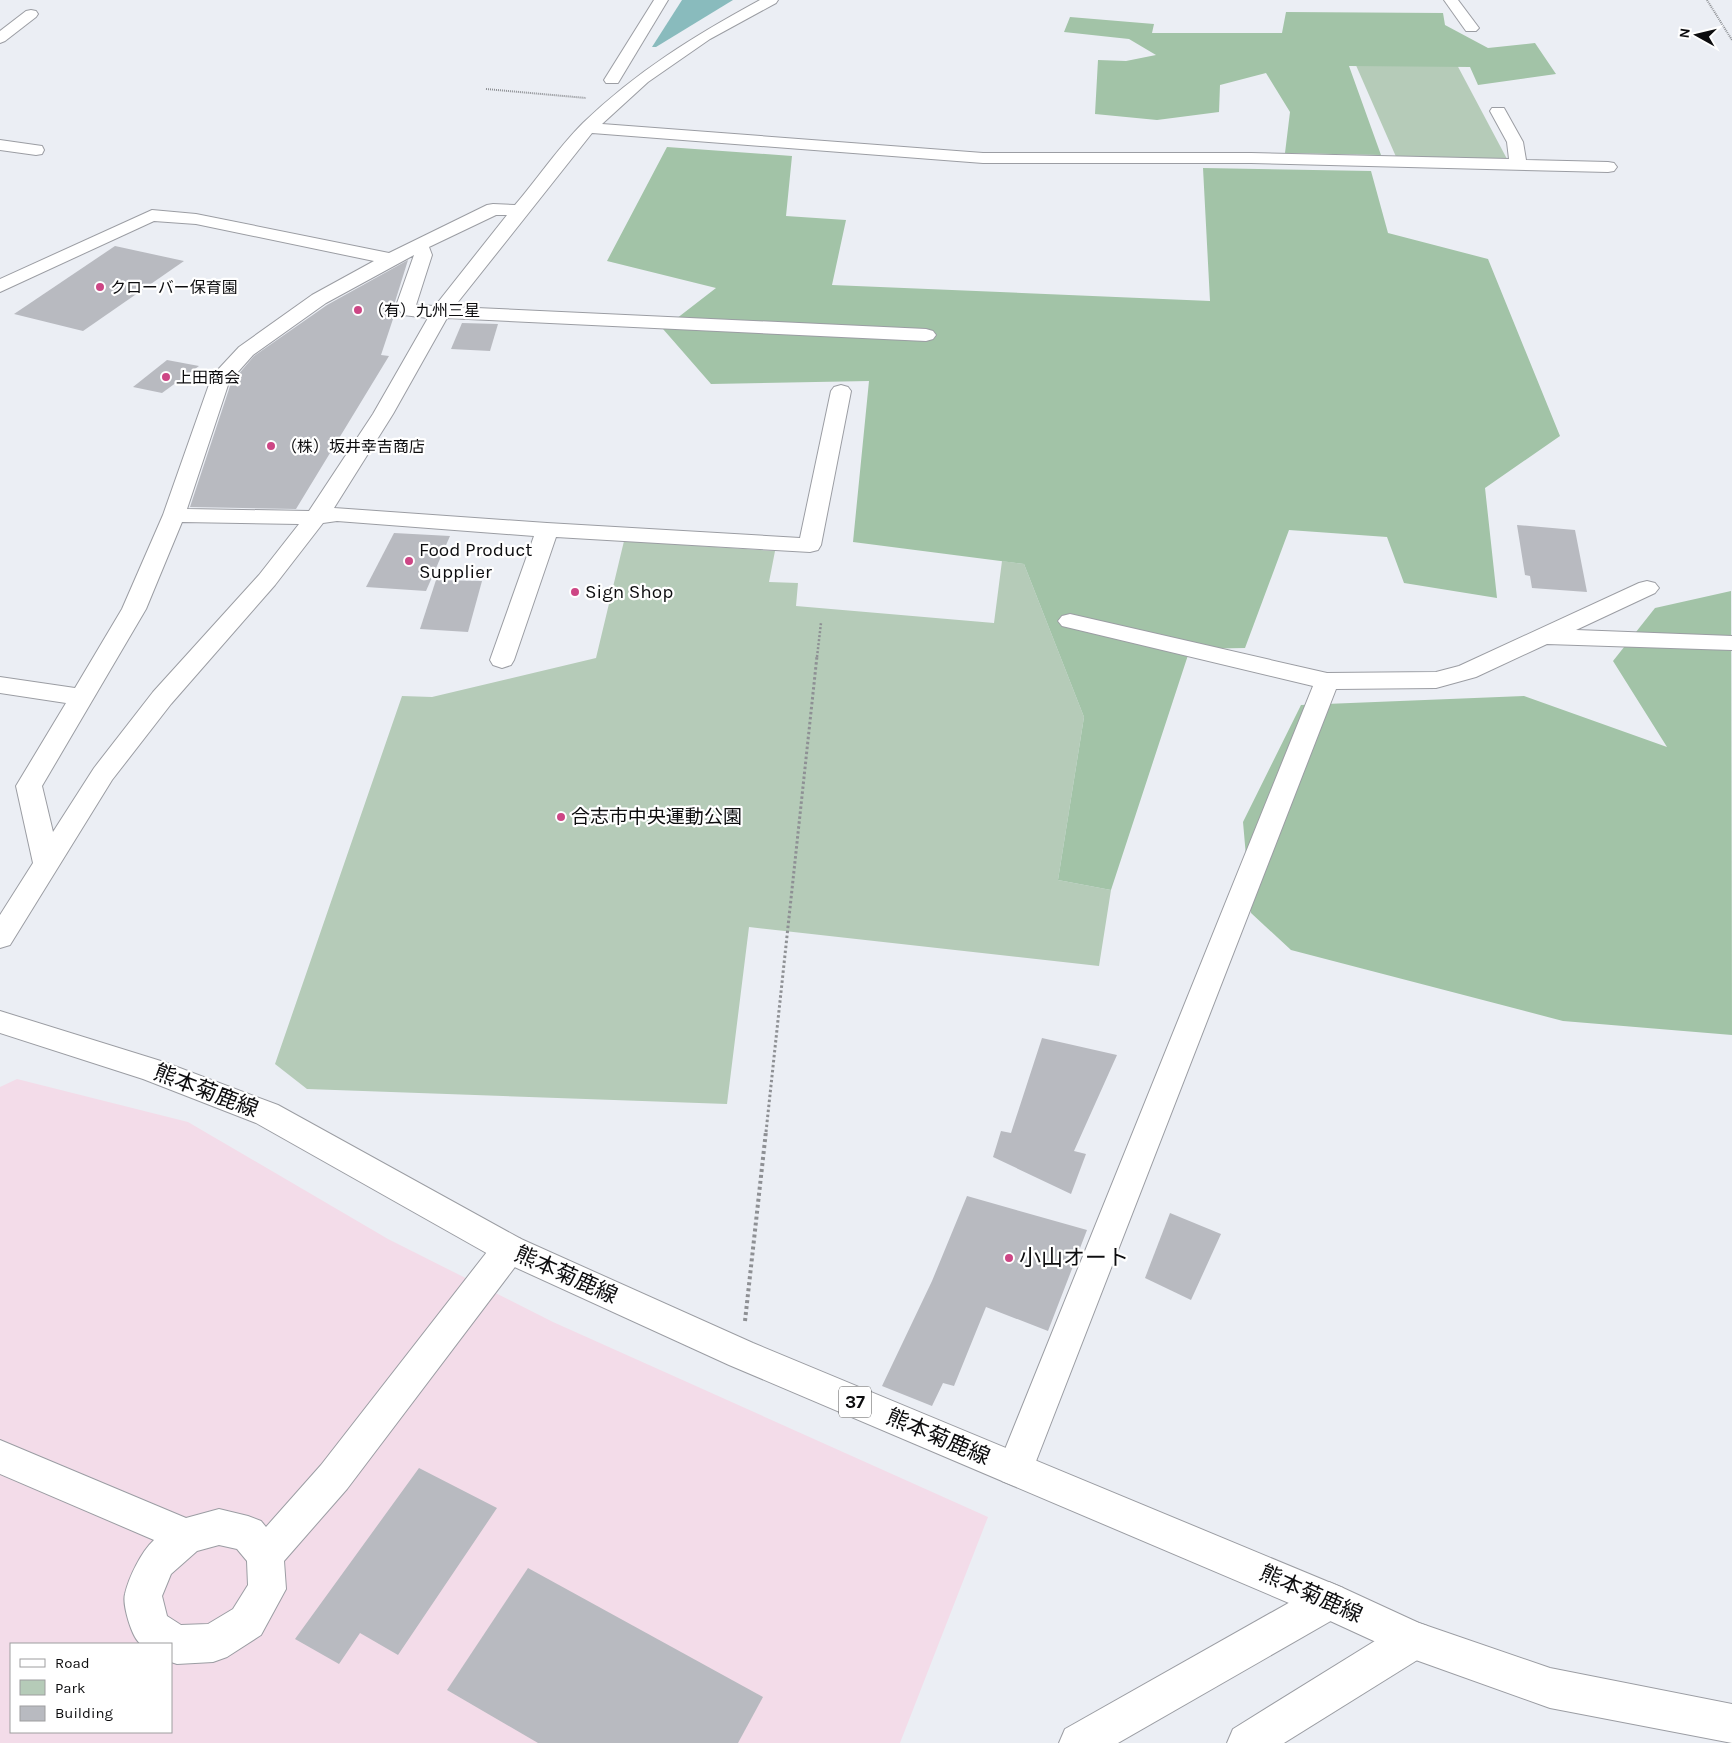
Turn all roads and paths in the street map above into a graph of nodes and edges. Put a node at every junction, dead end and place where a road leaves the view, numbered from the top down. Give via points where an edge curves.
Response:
1 (661, 0) edge
2 (771, 0) edge
3 (1451, 0) edge
4 (1707, 0) edge
5 (31, 14) dead end
6 (1471, 28) dead end
7 (0, 38) edge
8 (1732, 40) edge
9 (612, 80) joint
10 (486, 89) dead end
11 (1498, 111) dead end
12 (588, 128) junction
13 (0, 145) edge
14 (36, 150) dead end
15 (1518, 165) junction
16 (1608, 167) dead end
17 (520, 211) junction
18 (419, 245) junction
19 (391, 259) junction
20 (0, 286) edge
21 (440, 313) junction
22 (926, 335) dead end
23 (841, 391) dead end
24 (174, 515) junction
25 (316, 518) junction
26 (547, 530) junction
27 (1647, 588) dead end
28 (1070, 621) dead end
29 (821, 623) dead end
30 (1543, 636) junction
31 (1732, 643) edge
32 (502, 660) dead end
33 (1327, 681) junction
34 (0, 685) edge
35 (82, 697) junction
36 (47, 863) junction
37 (0, 938) edge
38 (0, 1022) edge
39 (509, 1249) junction
40 (741, 1354) junction
41 (0, 1457) edge
42 (1015, 1469) junction
43 (186, 1536) junction
44 (265, 1555) junction
45 (1329, 1601) junction
46 (1414, 1640) junction
47 (1732, 1724) edge
48 (1079, 1743) edge
49 (1247, 1743) edge

1 - 9 street
2 - 12 street via 705,36 642,79
3 - 6 street
4 - 8 path
5 - 7 street
9 - 10 path via 593,98
11 - 15 street via 1515,142
12 - 15 street via 983,158 1251,158
12 - 17 street
13 - 14 street
15 - 16 street
17 - 18 street via 493,209
17 - 21 street
18 - 19 street
18 - 21 street via 423,255 406,306 410,311
19 - 20 street via 196,219 152,215
19 - 24 street via 319,299 246,351 219,380
21 - 22 street
21 - 25 street via 383,414
23 - 26 street via 810,545
24 - 25 street
24 - 35 street via 134,609
25 - 26 street via 337,514
25 - 36 street via 267,580 162,698 103,774
26 - 32 street
27 - 30 street
28 - 33 street
29 - 40 path
30 - 31 street
30 - 33 street via 1467,672 1436,680
33 - 42 street
34 - 35 street
35 - 36 street via 29,786
36 - 37 street
38 - 39 street, 熊本菊鹿線 / 37 via 153,1070 267,1114
39 - 40 street, 熊本菊鹿線 / 37
39 - 44 street via 334,1477
40 - 42 street, 熊本菊鹿線 / 37
41 - 43 street
42 - 45 street, 熊本菊鹿線 / 37
43 - 44 street via 219,1527 248,1534
43 - 44 street via 157,1562 143,1596 150,1628 177,1645 213,1643 247,1622 267,1589
45 - 46 street, 熊本菊鹿線 / 37
45 - 48 street
46 - 47 street, 熊本菊鹿線 / 37 via 1550,1688
46 - 49 street

